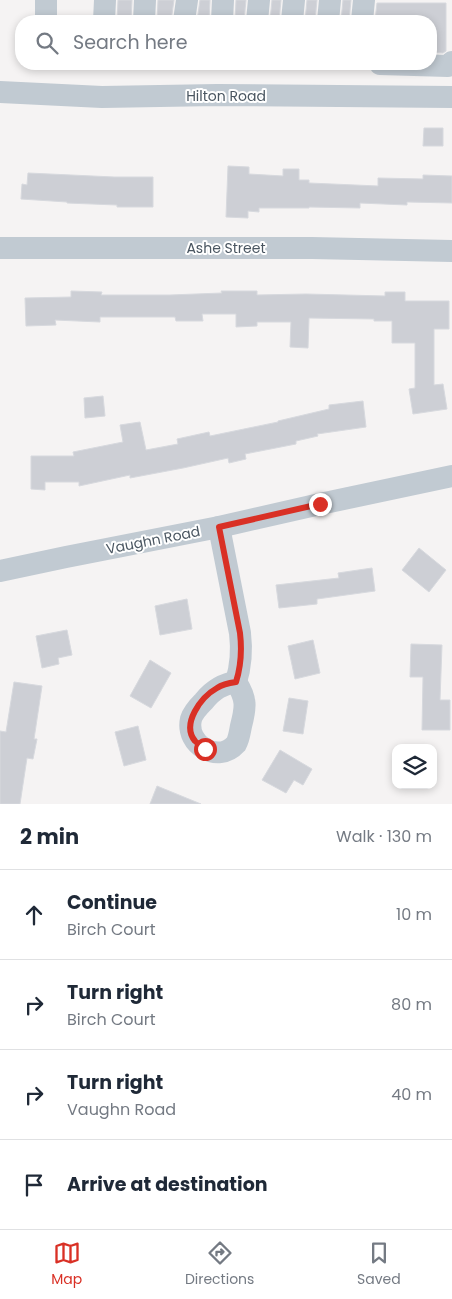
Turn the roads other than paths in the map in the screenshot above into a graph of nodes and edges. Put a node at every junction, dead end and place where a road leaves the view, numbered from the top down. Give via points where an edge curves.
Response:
1 (46, 0) edge
2 (105, 0) edge
3 (146, 0) edge
4 (186, 0) edge
5 (223, 0) edge
6 (259, 0) edge
7 (294, 0) edge
8 (330, 0) edge
9 (364, 0) edge
10 (46, 15) edge
11 (104, 15) edge
12 (145, 15) edge
13 (185, 15) edge
14 (222, 15) edge
15 (258, 15) edge
16 (293, 15) edge
17 (329, 15) edge
18 (363, 15) edge
19 (452, 62) edge
20 (437, 66) edge
21 (0, 92) edge
22 (452, 97) edge
23 (0, 248) edge
24 (452, 251) edge
25 (452, 476) edge
26 (219, 527) junction
27 (0, 571) edge
28 (236, 682) dead end

1 - 10 street
2 - 11 street
3 - 12 street
4 - 13 street
5 - 14 street
6 - 15 street
7 - 16 street
8 - 17 street
9 - 18 street
19 - 20 street via 448,66
21 - 22 street, Hilton Road via 102,96
23 - 24 street, Ashe Street
25 - 26 street, Vaughn Road
26 - 27 street, Vaughn Road
26 - 28 street via 242,649

